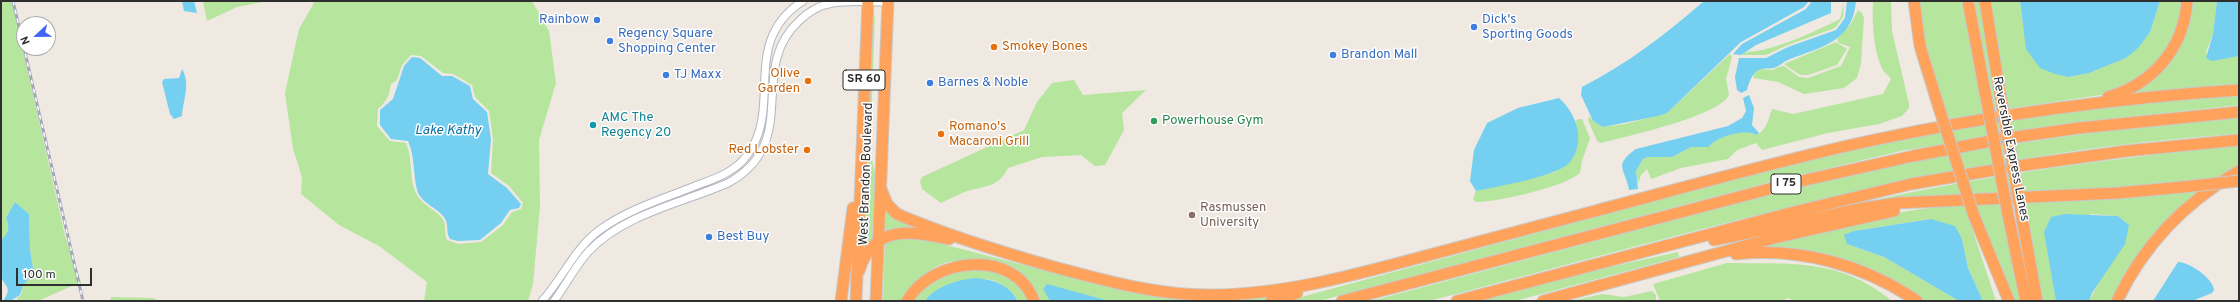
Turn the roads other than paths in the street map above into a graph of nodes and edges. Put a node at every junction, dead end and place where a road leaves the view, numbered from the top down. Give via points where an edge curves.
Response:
1 (803, 1) edge
2 (868, 1) edge
3 (888, 1) edge
4 (1914, 1) edge
5 (1968, 1) edge
6 (1985, 1) edge
7 (2187, 1) edge
8 (2239, 90) edge
9 (2083, 104) junction
10 (763, 106) junction
11 (772, 107) junction
12 (2239, 112) edge
13 (2239, 140) edge
14 (861, 158) junction
15 (2239, 171) edge
16 (714, 178) junction
17 (2239, 181) edge
18 (718, 187) junction
19 (881, 189) junction
20 (1950, 200) junction
21 (1974, 216) junction
22 (878, 241) junction
23 (584, 243) junction
24 (979, 245) junction
25 (1660, 247) junction
26 (590, 250) junction
27 (1706, 258) junction
28 (1351, 276) junction
29 (856, 282) junction
30 (542, 301) edge
31 (554, 301) edge
32 (841, 301) edge
33 (856, 301) edge
34 (876, 301) edge
35 (907, 301) edge
36 (1034, 301) edge
37 (1271, 301) edge
38 (1342, 301) edge
39 (1457, 301) edge
40 (1543, 301) edge
41 (1917, 301) edge
42 (2002, 301) edge
43 (2009, 301) edge
44 (2026, 301) edge
45 (2037, 301) edge
46 (2118, 301) edge

1 - 10 street via 787,15 770,39 765,67
2 - 3 street
2 - 11 street via 843,1 824,5 807,14 791,28 783,39 776,57
2 - 14 highway, West Brandon Boulevard / SR 60
3 - 19 highway, West Brandon Boulevard / SR 60
4 - 21 highway, bridge via 1920,46
5 - 44 highway, Reversible Express Lanes, bridge
6 - 45 highway, bridge
7 - 9 highway via 2185,19 2177,42 2157,70 2130,88
8 - 9 highway
9 - 28 highway via 1976,120 1814,154
10 - 11 street
10 - 16 street via 760,132 748,154 733,169
11 - 18 street via 769,134 760,154 748,170
12 - 38 highway, I 75 via 2079,128 1913,156 1792,183
13 - 25 highway, I 75 via 2126,151 1912,184
14 - 29 highway, West Brandon Boulevard / SR 60
14 - 32 highway
15 - 46 highway via 2208,190 2168,225 2136,266
16 - 18 street
16 - 23 street via 621,216
17 - 20 highway, bridge via 2112,194
18 - 26 street via 624,225
19 - 22 highway, West Brandon Boulevard / SR 60
19 - 24 highway via 887,204 897,214
20 - 25 highway via 1876,206 1706,242
20 - 27 highway via 1824,226
21 - 42 highway
21 - 43 highway
22 - 24 highway via 898,233 911,232
22 - 29 highway via 865,256
22 - 34 highway, West Brandon Boulevard / SR 60
23 - 26 street
23 - 30 street
24 - 28 highway via 1098,279 1172,294 1256,293
25 - 39 highway, I 75
26 - 31 street
27 - 40 highway
27 - 41 highway via 1770,252 1818,258 1872,275
28 - 37 highway
29 - 33 highway, West Brandon Boulevard / SR 60
35 - 36 highway via 917,288 936,274 964,265 983,264 1001,268 1018,278 1028,288

